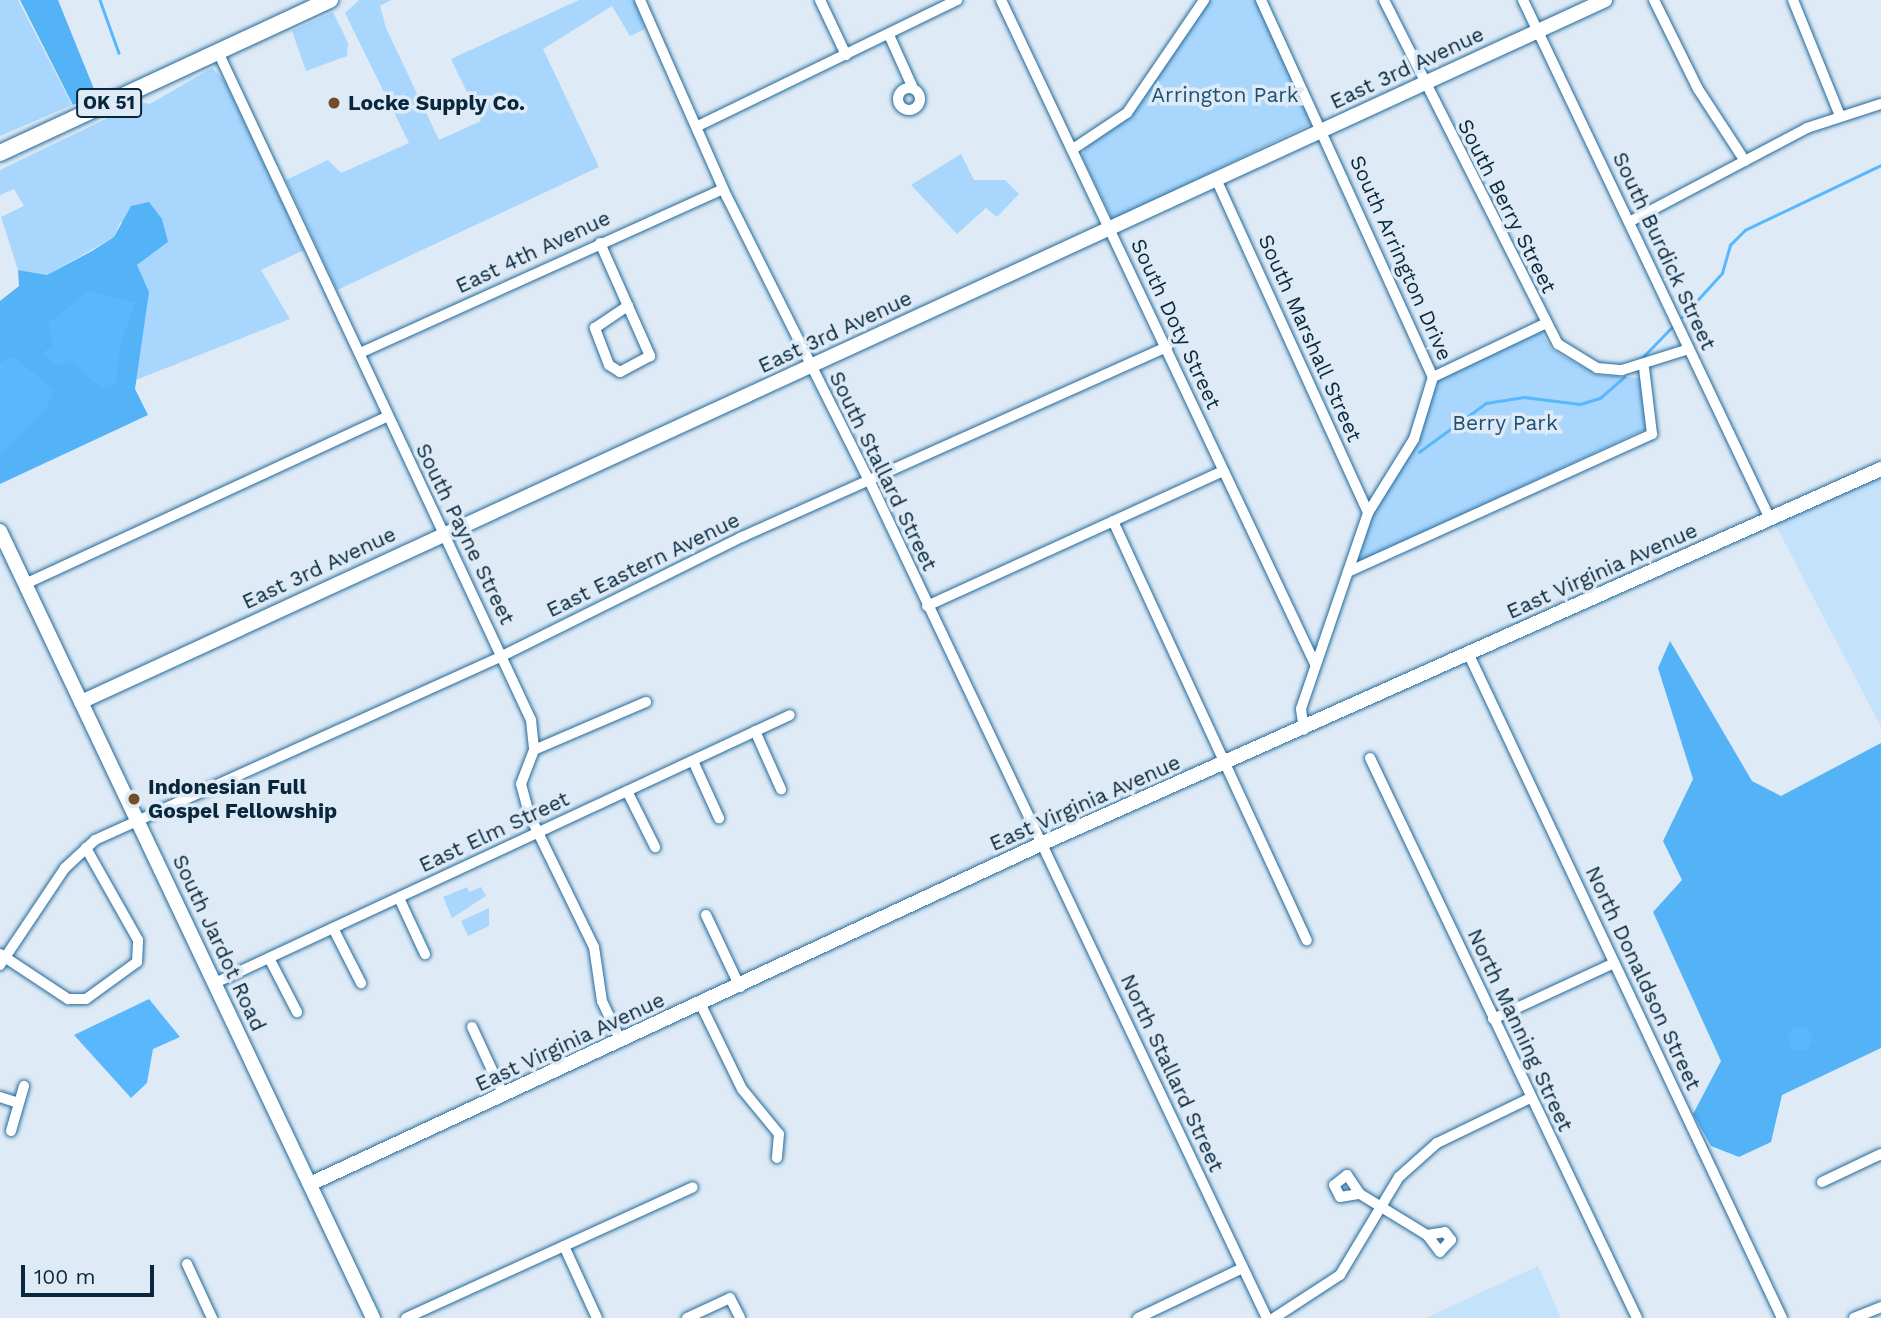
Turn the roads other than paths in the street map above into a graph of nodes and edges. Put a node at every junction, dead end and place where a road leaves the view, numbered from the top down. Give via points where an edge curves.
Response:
1 (330, 0) edge
2 (640, 0) edge
3 (820, 0) edge
4 (957, 0) edge
5 (1001, 0) edge
6 (1204, 0) edge
7 (1261, 0) edge
8 (1384, 0) edge
9 (1523, 0) edge
10 (1605, 0) edge
11 (1654, 0) edge
12 (1793, 0) edge
13 (1537, 31) junction
14 (889, 35) junction
15 (218, 52) junction
16 (846, 55) junction
17 (1424, 84) junction
18 (912, 86) dead end
19 (1881, 104) edge
20 (1840, 117) junction
21 (700, 125) junction
22 (1323, 130) junction
23 (1073, 149) junction
24 (0, 153) edge
25 (1745, 161) junction
26 (1216, 180) junction
27 (723, 189) junction
28 (1629, 222) junction
29 (1111, 228) junction
30 (600, 243) junction
31 (628, 306) junction
32 (1544, 324) junction
33 (1167, 347) junction
34 (1689, 349) junction
35 (360, 354) junction
36 (810, 367) junction
37 (1644, 368) junction
38 (1433, 377) junction
39 (387, 417) junction
40 (1881, 469) edge
41 (1223, 471) junction
42 (869, 480) junction
43 (1368, 513) junction
44 (1770, 519) junction
45 (1113, 521) junction
46 (0, 531) edge
47 (445, 533) junction
48 (1348, 572) junction
49 (25, 584) junction
50 (927, 606) junction
51 (1469, 655) junction
52 (502, 656) junction
53 (1315, 664) junction
54 (81, 702) junction
55 (646, 702) dead end
56 (790, 715) dead end
57 (1304, 730) junction
58 (755, 731) junction
59 (534, 750) junction
60 (1370, 758) dead end
61 (693, 761) junction
62 (1229, 762) junction
63 (781, 789) dead end
64 (628, 791) junction
65 (719, 818) dead end
66 (138, 821) junction
67 (539, 833) junction
68 (1041, 844) junction
69 (86, 848) junction
70 (655, 848) dead end
71 (399, 898) junction
72 (706, 915) dead end
73 (334, 928) junction
74 (1307, 940) dead end
75 (425, 954) dead end
76 (269, 958) junction
77 (2, 959) edge
78 (1614, 963) junction
79 (361, 982) dead end
80 (215, 983) junction
81 (740, 987) junction
82 (701, 1005) junction
83 (297, 1012) dead end
84 (1493, 1019) junction
85 (472, 1027) dead end
86 (621, 1041) junction
87 (24, 1086) dead end
88 (504, 1096) junction
89 (0, 1097) edge
90 (1530, 1098) junction
91 (18, 1103) junction
92 (10, 1131) dead end
93 (1881, 1154) edge
94 (777, 1158) dead end
95 (1822, 1182) dead end
96 (310, 1184) junction
97 (693, 1186) dead end
98 (1360, 1194) dead end
99 (1381, 1206) junction
100 (1427, 1235) dead end
101 (564, 1246) junction
102 (187, 1264) dead end
103 (1243, 1268) junction
104 (1881, 1307) edge
105 (212, 1318) edge
106 (373, 1318) edge
107 (406, 1318) edge
108 (597, 1318) edge
109 (687, 1318) edge
110 (740, 1318) edge
111 (1138, 1318) edge
112 (1267, 1318) edge
113 (1274, 1318) edge
114 (1637, 1318) edge
115 (1782, 1318) edge
116 (1854, 1318) edge

1 - 15 main road, OK 51
2 - 21 street, South Stallard Street
3 - 16 street
4 - 14 street
5 - 23 street, South Doty Street
6 - 23 street via 1127,113
7 - 22 street, South Arrington Drive
8 - 17 street, South Berry Street
9 - 13 street, South Burdick Street
10 - 13 street, East 3rd Avenue
11 - 25 street via 1698,89
12 - 20 street
13 - 17 street, East 3rd Avenue
13 - 28 street, South Burdick Street
14 - 16 street
14 - 18 street
15 - 24 main road, OK 51
15 - 35 street, South Payne Street
16 - 21 street
17 - 22 street, East 3rd Avenue
17 - 32 street, South Berry Street
19 - 20 street
20 - 25 street
21 - 27 street, South Stallard Street
22 - 26 street, East 3rd Avenue
22 - 38 street, South Arrington Drive
23 - 29 street, South Doty Street
25 - 28 street
26 - 29 street, East 3rd Avenue
26 - 43 street, South Marshall Street
27 - 30 street, East 4th Avenue
27 - 36 street, South Stallard Street
28 - 34 street, South Burdick Street
29 - 33 street, South Doty Street
29 - 36 street, East 3rd Avenue
30 - 31 street
30 - 35 street, East 4th Avenue
31 - 31 street via 650,359 620,373 609,365 594,328
32 - 37 street, South Berry Street via 1558,344 1597,368
32 - 38 street
33 - 41 street, South Doty Street
33 - 42 street, East Eastern Avenue
34 - 37 street, South Berry Street
34 - 44 street, South Burdick Street
35 - 39 street, South Payne Street
36 - 42 street, South Stallard Street
36 - 47 street, East 3rd Avenue
37 - 48 street via 1652,434
38 - 43 street, South Arrington Drive via 1414,439
39 - 47 street, South Payne Street
39 - 49 street
40 - 44 street, East Virginia Avenue
41 - 45 street
41 - 53 street, South Doty Street
42 - 50 street, South Stallard Street
42 - 52 street, East Eastern Avenue
43 - 48 street, South Arrington Drive
44 - 51 street, East Virginia Avenue
45 - 50 street
45 - 62 street
46 - 49 street, South Jardot Road
47 - 52 street, South Payne Street
47 - 54 street, East 3rd Avenue
48 - 53 street, South Arrington Drive
49 - 54 street, South Jardot Road
50 - 68 street, South Stallard Street
51 - 57 street, East Virginia Avenue
51 - 78 street, North Donaldson Street
52 - 59 street, South Payne Street via 531,720
52 - 66 street, East Eastern Avenue
53 - 57 street, South Arrington Drive via 1301,709
54 - 66 street, South Jardot Road
55 - 59 street
56 - 58 street, East Elm Street
57 - 62 street, East Virginia Avenue
58 - 61 street, East Elm Street
58 - 63 street
59 - 67 street, South Payne Street via 521,784
60 - 84 street, North Manning Street
61 - 64 street, East Elm Street
61 - 65 street
62 - 68 street, East Virginia Avenue
62 - 74 street
64 - 67 street, East Elm Street
64 - 70 street
66 - 69 street, East Eastern Avenue
66 - 80 street, South Jardot Road
67 - 71 street, East Elm Street
67 - 86 street, South Payne Street via 594,947 602,1001
68 - 81 street, East Virginia Avenue
68 - 103 street, North Stallard Street
69 - 77 street, East Eastern Avenue via 65,868
69 - 77 street via 138,940 137,962 79,1000 56,995
71 - 73 street, East Elm Street
71 - 75 street
72 - 81 street
73 - 76 street, East Elm Street
73 - 79 street
76 - 80 street, East Elm Street
76 - 83 street
78 - 84 street
78 - 115 street, North Donaldson Street
80 - 96 street, South Jardot Road
81 - 82 street, East Virginia Avenue
82 - 86 street, East Virginia Avenue
82 - 94 street via 742,1089 779,1134
84 - 90 street, North Manning Street
85 - 88 street
86 - 88 street, East Virginia Avenue
87 - 91 street
88 - 96 street, East Virginia Avenue
89 - 91 street
90 - 99 street via 1437,1143 1399,1177
90 - 114 street, North Manning Street
91 - 92 street
93 - 95 street
96 - 106 street, South Jardot Road
97 - 101 street
98 - 99 street
99 - 100 street
99 - 113 street via 1340,1275
101 - 107 street
101 - 108 street
102 - 105 street
103 - 111 street
103 - 112 street, North Stallard Street
104 - 116 street
109 - 110 street via 730,1298

